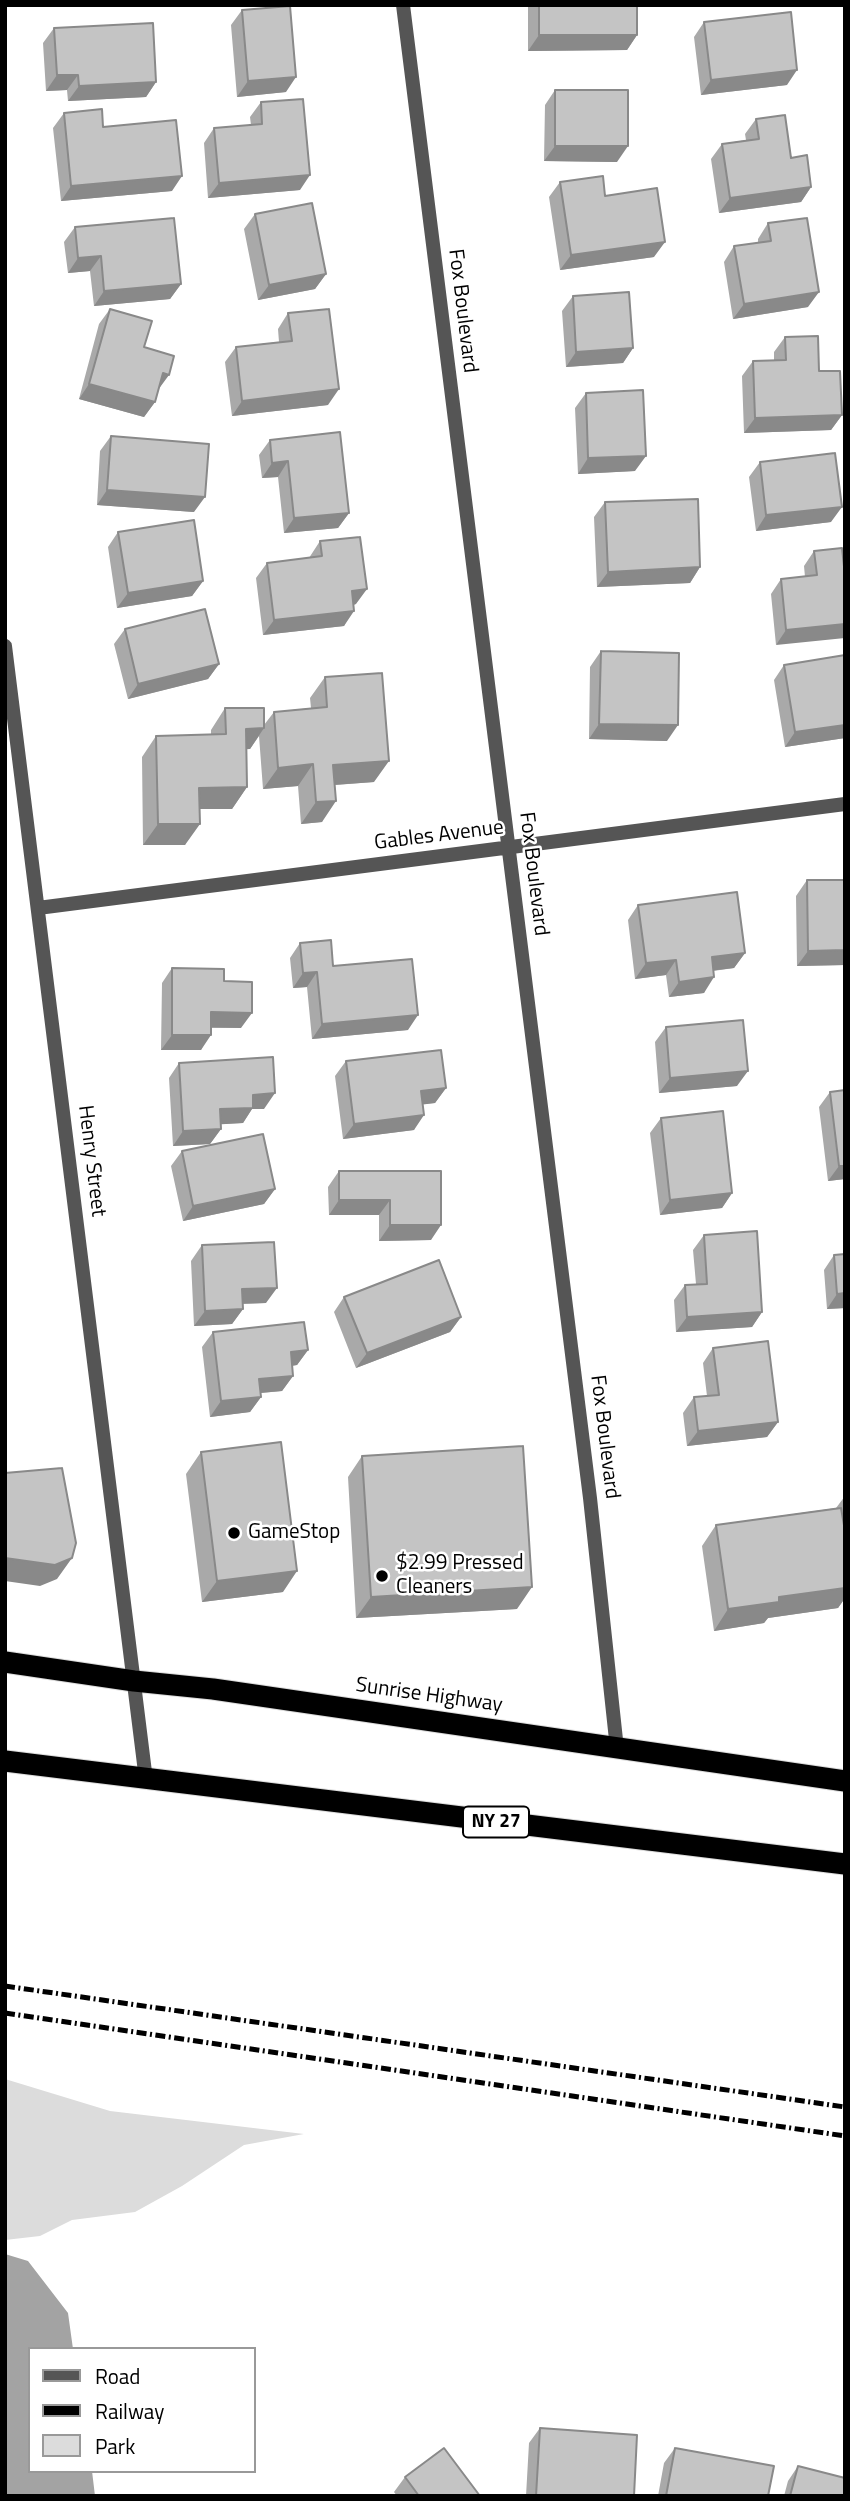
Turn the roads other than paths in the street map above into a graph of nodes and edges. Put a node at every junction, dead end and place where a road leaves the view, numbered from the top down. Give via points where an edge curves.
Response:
1 (403, 5) edge
2 (5, 646) edge
3 (845, 804) edge
4 (509, 848) junction
5 (38, 908) junction
6 (5, 1662) edge
7 (134, 1681) junction
8 (617, 1749) junction
9 (5, 1761) edge
10 (146, 1780) junction
11 (845, 1781) edge
12 (845, 1864) edge

1 - 4 street, Fox Boulevard
2 - 5 street, Henry Street
3 - 4 street, Gables Avenue
4 - 5 street, Gables Avenue
4 - 8 street, Fox Boulevard
5 - 7 street, Henry Street
6 - 7 highway, Sunrise Highway
7 - 8 highway, Sunrise Highway
7 - 10 street, Henry Street
8 - 11 highway, Sunrise Highway
9 - 10 highway, NY 27
10 - 12 highway, NY 27

